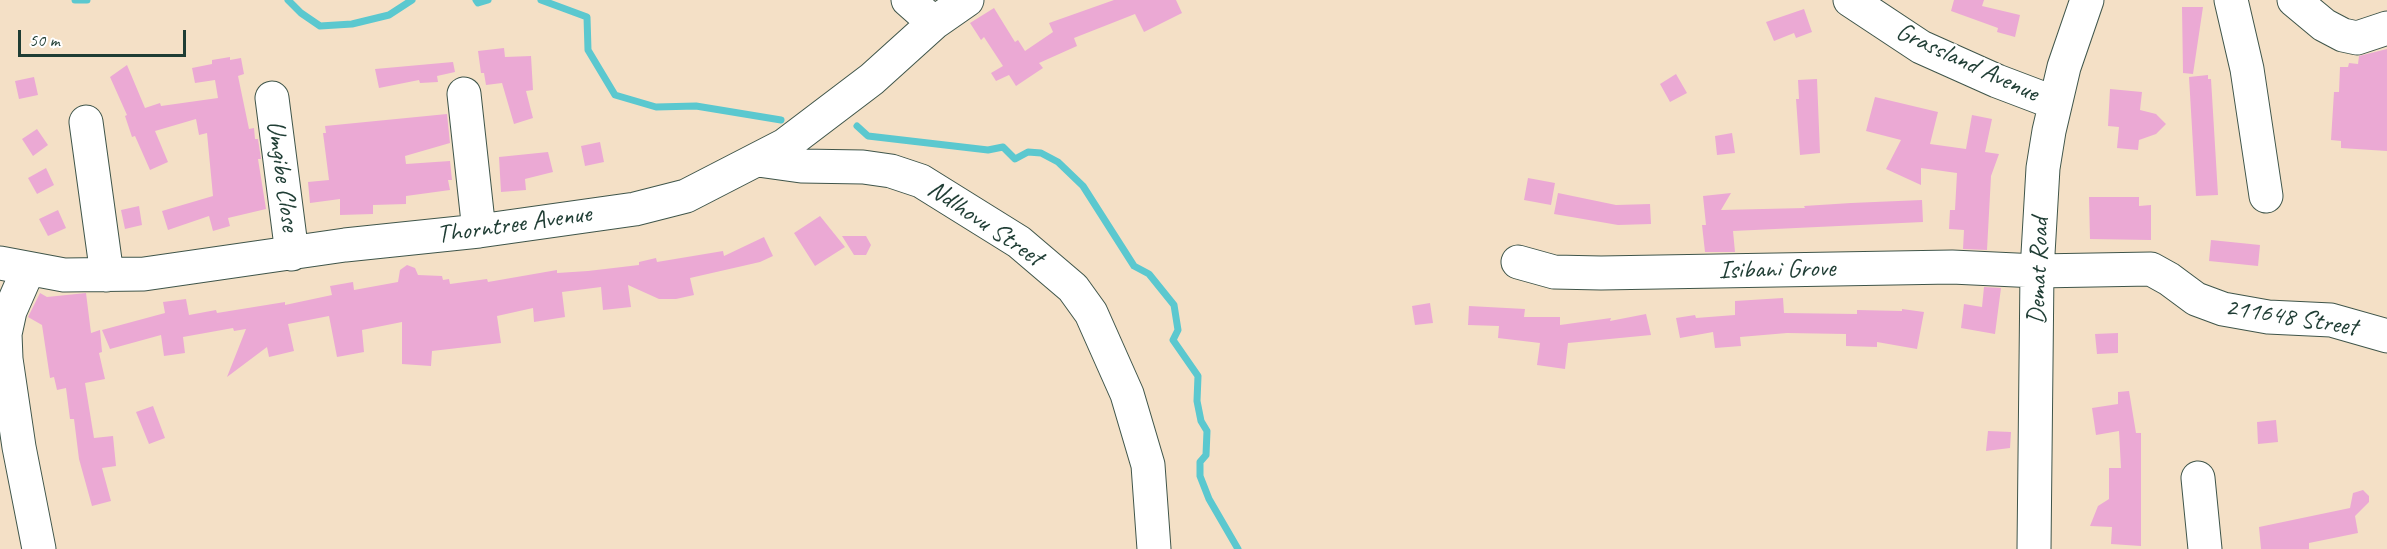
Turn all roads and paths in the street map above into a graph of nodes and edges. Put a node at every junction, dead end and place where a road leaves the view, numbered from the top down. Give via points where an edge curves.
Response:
1 (908, 0) edge
2 (967, 0) edge
3 (1850, 0) edge
4 (2231, 0) edge
5 (2294, 0) edge
6 (2079, 4) edge
7 (934, 23) junction
8 (2387, 28) edge
9 (464, 94) dead end
10 (272, 98) dead end
11 (2055, 103) junction
12 (86, 122) dead end
13 (758, 160) junction
14 (2266, 196) dead end
15 (479, 231) junction
16 (292, 254) junction
17 (1518, 262) dead end
18 (14, 267) edge
19 (2037, 271) junction
20 (107, 275) junction
21 (2196, 299) joint
22 (2387, 336) edge
23 (2198, 478) dead end
24 (39, 549) edge
25 (1154, 549) edge
26 (2034, 549) edge
27 (2205, 549) edge

1 - 7 street
2 - 7 street, Thorntree Avenue
3 - 11 street, Grassland Avenue via 1921,47
4 - 14 street via 2247,69
5 - 8 street via 2324,26 2343,35 2357,38
6 - 11 street, Demat Road
7 - 13 street, Thorntree Avenue via 872,79 785,145
9 - 15 street
10 - 16 street, Umgibe Close
11 - 19 street, Demat Road via 2043,168
12 - 20 street
13 - 15 street, Thorntree Avenue via 686,196 635,209
13 - 25 street, Ndlhovu Street via 801,166 863,166 921,181 1019,242 1073,288 1091,313 1127,394 1148,465
15 - 16 street, Thorntree Avenue
16 - 20 street, Thorntree Avenue via 144,274
17 - 19 street, Isibani Grove via 1554,272 1601,273 1952,267
18 - 20 street, Thorntree Avenue via 64,275
18 - 24 street via 5,334 10,391
19 - 21 street, Isibani Grove via 2151,269
19 - 26 street, Demat Road
21 - 22 street, 211648 Street via 2223,309 2268,317 2331,320
23 - 27 street

